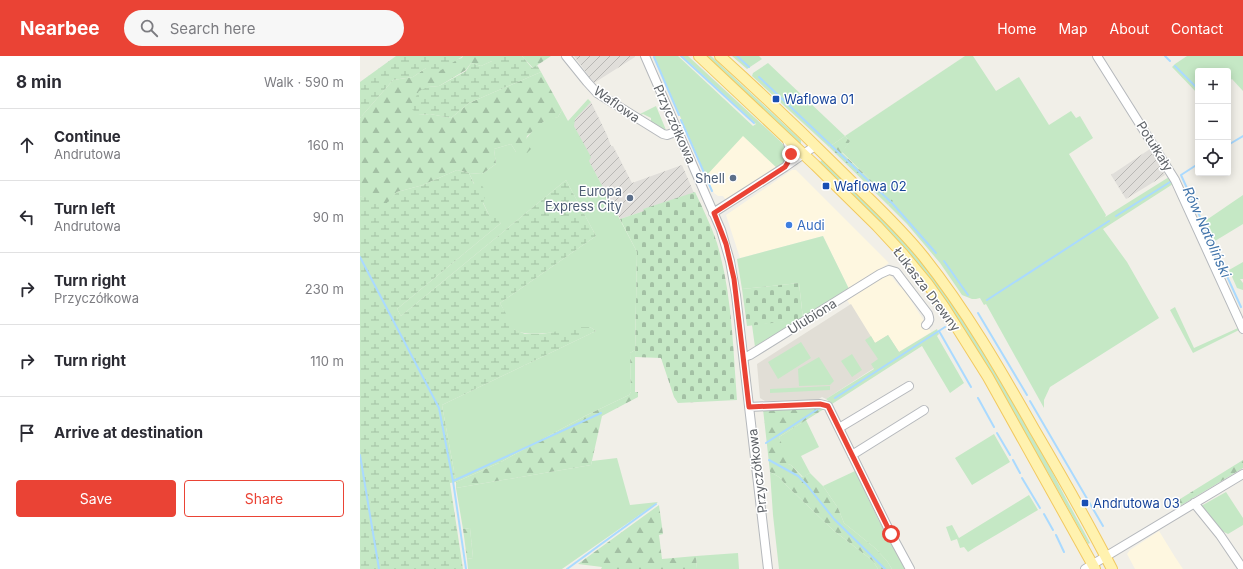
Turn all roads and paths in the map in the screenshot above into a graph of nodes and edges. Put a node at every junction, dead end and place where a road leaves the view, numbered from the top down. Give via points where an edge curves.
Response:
1 (566, 56) edge
2 (699, 56) edge
3 (720, 56) edge
4 (1097, 56) edge
5 (646, 57) edge
6 (678, 131) junction
7 (786, 138) junction
8 (815, 146) junction
9 (803, 154) junction
10 (785, 167) junction
11 (714, 213) junction
12 (926, 325) dead end
13 (1243, 329) edge
14 (744, 357) junction
15 (909, 386) dead end
16 (749, 407) junction
17 (924, 410) dead end
18 (839, 428) junction
19 (852, 455) junction
20 (1243, 474) edge
21 (1194, 503) junction
22 (1106, 556) junction
23 (1091, 567) edge
24 (768, 569) edge
25 (910, 569) edge
26 (1112, 569) edge
27 (1243, 569) edge

1 - 6 street, Waflowa via 597,93 663,134
2 - 7 main road, Łukasza Drewny
3 - 8 main road, Łukasza Drewny
4 - 13 street, Potułkały via 1176,180
5 - 6 street, Przyczółkowa
6 - 11 street, Przyczółkowa
7 - 9 main road, Łukasza Drewny
7 - 10 street via 791,154
8 - 9 street
8 - 22 main road, Łukasza Drewny via 922,254 951,292 999,366
9 - 10 street
9 - 23 main road, Łukasza Drewny via 888,237 944,307 988,377
10 - 11 street
11 - 14 street, Przyczółkowa via 732,269
12 - 14 street, Ulubiona via 930,318 928,314 896,272 889,270
14 - 16 street, Przyczółkowa
15 - 18 street
16 - 18 street via 823,404 828,406
16 - 24 street, Przyczółkowa
17 - 19 street
18 - 19 street
19 - 25 street
20 - 21 street
21 - 22 street
21 - 27 street
22 - 23 street
22 - 26 main road, Łukasza Drewny

